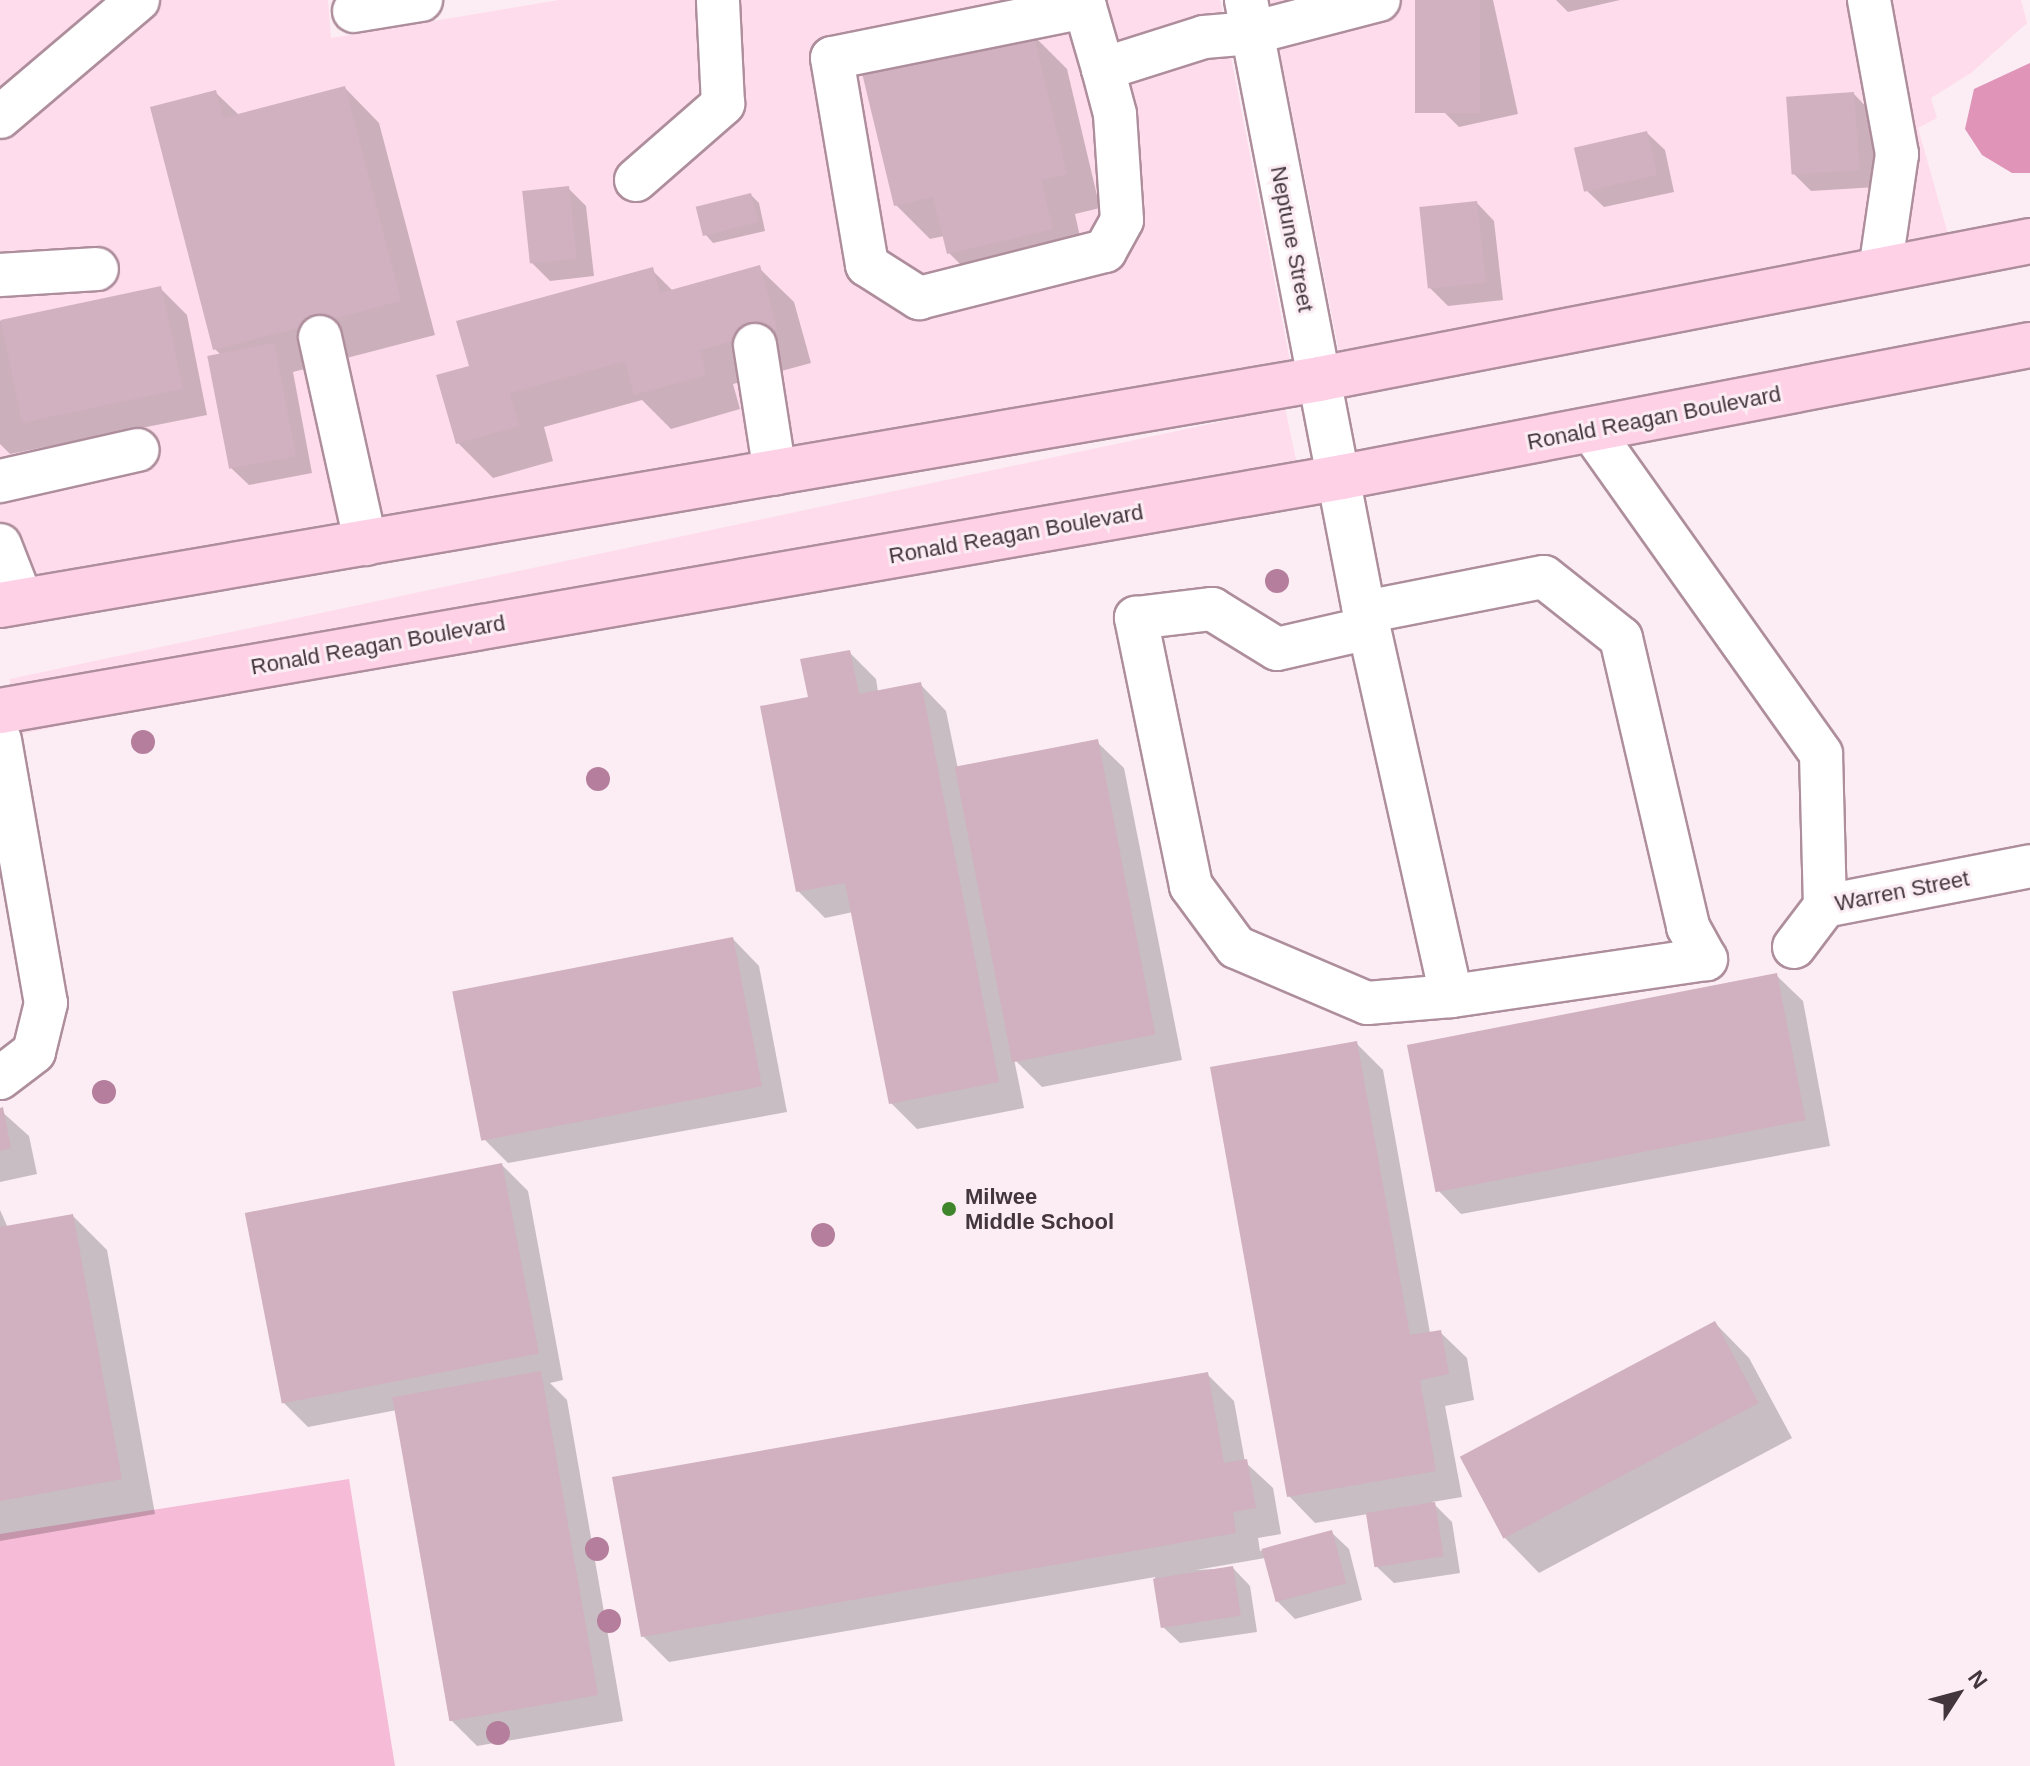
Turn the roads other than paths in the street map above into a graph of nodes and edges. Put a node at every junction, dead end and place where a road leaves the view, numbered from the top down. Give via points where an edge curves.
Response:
1 (138, 0) edge
2 (421, 0) edge
3 (718, 0) edge
4 (1379, 0) edge
5 (1869, 0) edge
6 (354, 11) dead end
7 (1249, 16) edge
8 (1103, 69) junction
9 (0, 117) edge
10 (636, 180) dead end
11 (2030, 241) edge
12 (97, 269) dead end
13 (1880, 270) junction
14 (0, 275) edge
15 (320, 337) dead end
16 (755, 345) dead end
17 (2030, 345) edge
18 (1319, 379) junction
19 (1591, 430) junction
20 (138, 450) dead end
21 (775, 473) junction
22 (1342, 477) junction
23 (0, 481) edge
24 (366, 544) junction
25 (0, 545) edge
26 (11, 603) edge
27 (1367, 620) junction
28 (0, 711) edge
29 (0, 740) edge
30 (2030, 866) edge
31 (1825, 906) junction
32 (1794, 947) dead end
33 (1451, 996) junction
34 (0, 1078) edge

1 - 9 street
2 - 6 street
3 - 10 street via 723,104
4 - 7 street
5 - 13 street via 1897,154
7 - 8 street via 1204,37
7 - 18 street, Neptune Street
8 - 8 street via 1115,114 1122,220 1105,251 919,298 867,265 832,58 1085,7
11 - 13 main road
12 - 14 street
13 - 18 main road
15 - 24 street
16 - 21 street
17 - 19 main road, Ronald Reagan Boulevard
18 - 21 main road
18 - 22 street, Neptune Street
19 - 22 main road, Ronald Reagan Boulevard
19 - 31 street via 1821,754
20 - 23 street
21 - 24 main road
22 - 27 street, Neptune Street
22 - 28 main road, Ronald Reagan Boulevard
24 - 26 main road
25 - 26 street
27 - 33 street, Neptune Street
27 - 33 street via 1277,649 1212,609 1136,618 1191,886 1236,947 1367,1003
27 - 33 street via 1544,577 1621,638 1688,927 1706,959
29 - 34 street via 46,1003 34,1052
30 - 31 street, Warren Street
31 - 32 street, Warren Street

